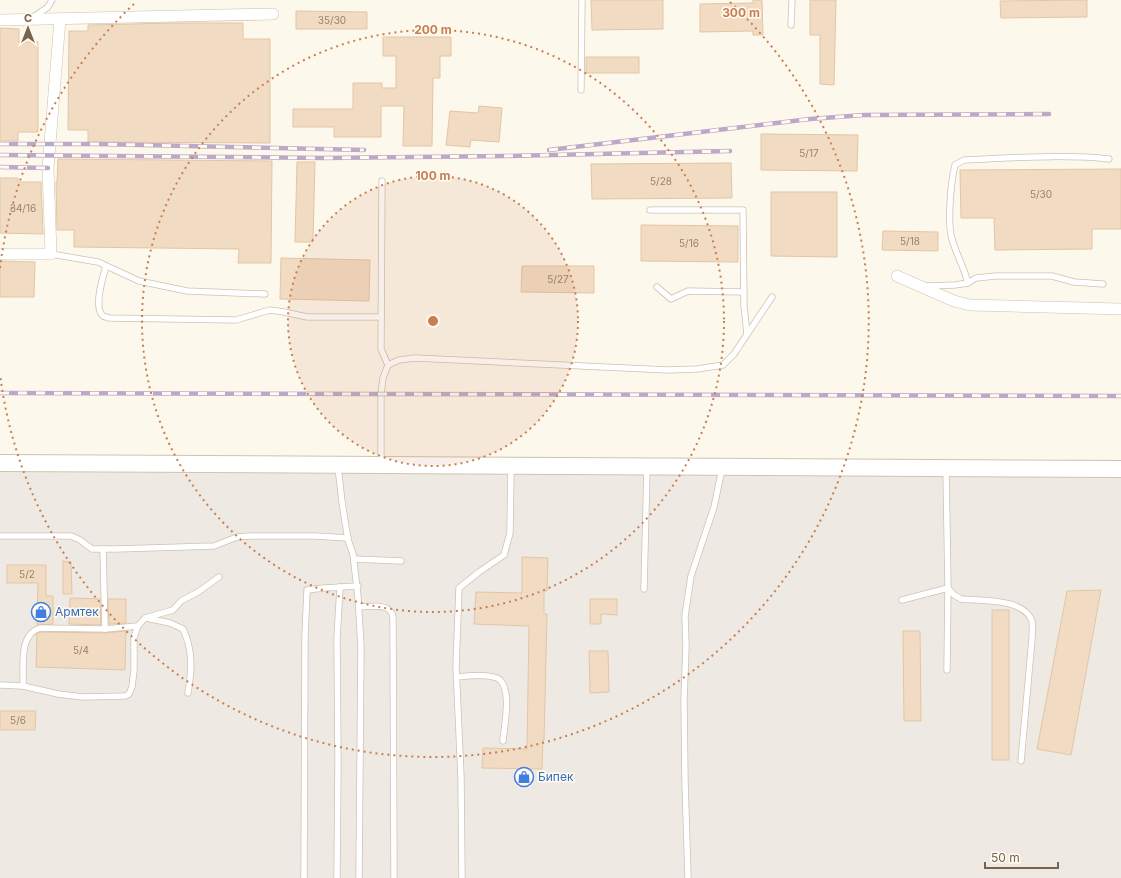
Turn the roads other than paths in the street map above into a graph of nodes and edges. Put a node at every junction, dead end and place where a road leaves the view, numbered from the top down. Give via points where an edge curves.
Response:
1 (52, 0) edge
2 (582, 0) edge
3 (792, 0) edge
4 (273, 14) dead end
5 (32, 18) junction
6 (60, 19) junction
7 (0, 20) edge
8 (791, 26) dead end
9 (581, 90) dead end
10 (1109, 159) dead end
11 (382, 181) dead end
12 (650, 210) dead end
13 (0, 254) edge
14 (51, 254) junction
15 (106, 266) junction
16 (897, 276) dead end
17 (968, 283) junction
18 (1103, 284) dead end
19 (657, 287) dead end
20 (920, 287) junction
21 (744, 292) junction
22 (265, 294) dead end
23 (772, 296) dead end
24 (1121, 309) edge
25 (381, 316) junction
26 (747, 334) junction
27 (388, 365) junction
28 (0, 463) edge
29 (338, 465) junction
30 (382, 465) junction
31 (511, 466) junction
32 (648, 466) junction
33 (723, 466) junction
34 (946, 468) junction
35 (1121, 468) edge
36 (0, 536) edge
37 (348, 538) junction
38 (103, 548) junction
39 (354, 559) junction
40 (401, 561) dead end
41 (219, 577) dead end
42 (358, 586) junction
43 (340, 587) junction
44 (948, 588) junction
45 (644, 589) dead end
46 (902, 600) dead end
47 (359, 607) junction
48 (146, 618) junction
49 (138, 626) junction
50 (105, 629) junction
51 (947, 670) dead end
52 (456, 677) junction
53 (0, 685) edge
54 (23, 686) junction
55 (188, 692) dead end
56 (503, 741) dead end
57 (1021, 761) dead end
58 (304, 878) edge
59 (336, 878) edge
60 (359, 878) edge
61 (394, 878) edge
62 (462, 878) edge
63 (688, 878) edge

1 - 5 lane via 48,7
2 - 9 lane
3 - 8 lane
4 - 6 street
5 - 6 street
5 - 7 street
6 - 14 street via 48,168
10 - 17 lane via 1059,156 964,160 955,165 952,177 951,238
11 - 25 lane
12 - 21 lane via 743,210
13 - 14 street
14 - 15 lane via 98,262
15 - 22 lane via 139,281 187,291
15 - 25 lane via 99,308 102,315 109,318 236,320 270,310 307,317
16 - 20 street
17 - 18 lane via 976,278 996,276 1052,276 1074,282
17 - 20 lane
19 - 21 lane via 671,299 688,291
20 - 24 street via 970,305
21 - 26 lane
23 - 26 lane
25 - 27 lane via 380,349
26 - 27 lane via 723,365 697,368 668,370 415,358 399,360
27 - 30 lane via 381,394
28 - 29 main road
29 - 30 main road
29 - 37 lane
30 - 31 main road
31 - 32 main road
31 - 52 lane via 510,533 504,555 459,588
32 - 33 main road
32 - 45 lane
33 - 34 main road
33 - 63 lane via 714,507 691,576 685,616
34 - 35 main road
34 - 44 lane
36 - 38 lane via 71,536 92,548
37 - 38 lane via 251,536 237,537 214,546
37 - 39 lane
38 - 50 lane
39 - 40 lane
39 - 42 lane
41 - 48 lane via 181,601 173,610
42 - 43 lane
42 - 47 lane
43 - 58 lane via 307,590
43 - 59 lane via 337,638
44 - 46 lane
44 - 51 lane
44 - 57 lane via 961,599 1011,604 1022,608 1032,621
47 - 60 lane
47 - 61 lane via 386,608 392,612 393,618
48 - 49 lane
48 - 55 lane via 170,623 183,629 190,649 191,672
49 - 50 lane
49 - 54 lane via 134,638 134,670 129,694 83,697
50 - 54 lane via 34,630 26,642
52 - 56 lane via 476,675 500,680 507,700
52 - 62 lane via 461,777
53 - 54 lane

